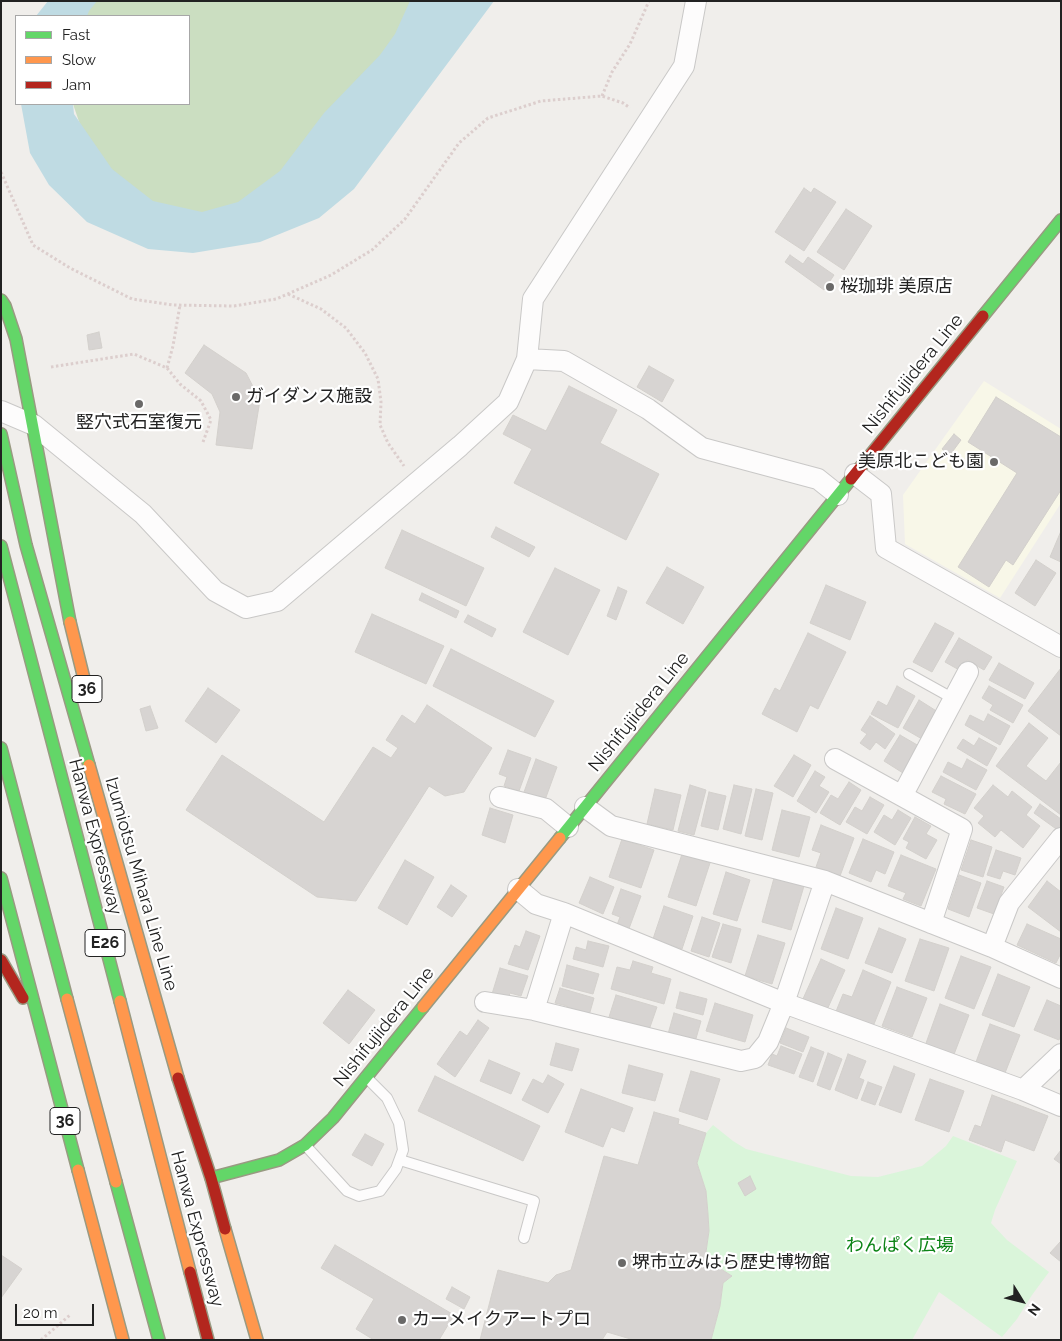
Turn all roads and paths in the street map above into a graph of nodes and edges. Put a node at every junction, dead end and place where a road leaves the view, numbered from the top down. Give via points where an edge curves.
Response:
1 (649, 1) edge
2 (696, 1) edge
3 (602, 96) junction
4 (648, 121) junction
5 (1, 172) edge
6 (1061, 220) edge
7 (288, 294) junction
8 (1, 300) edge
9 (180, 305) junction
10 (527, 359) junction
11 (51, 367) dead end
12 (167, 368) junction
13 (1, 411) edge
14 (34, 425) junction
15 (1, 434) edge
16 (203, 442) dead end
17 (855, 474) junction
18 (416, 484) junction
19 (838, 495) junction
20 (1, 546) edge
21 (1061, 647) edge
22 (968, 672) dead end
23 (909, 674) dead end
24 (954, 699) junction
25 (90, 700) dead end
26 (1, 748) edge
27 (835, 759) dead end
28 (902, 796) junction
29 (500, 797) dead end
30 (585, 806) junction
31 (568, 827) junction
32 (1061, 838) edge
33 (1, 878) edge
34 (825, 881) junction
35 (518, 889) junction
36 (564, 913) junction
37 (931, 923) junction
38 (992, 947) junction
39 (1, 960) edge
40 (1061, 978) edge
41 (168, 1002) dead end
42 (485, 1002) dead end
43 (784, 1003) junction
44 (534, 1010) junction
45 (40, 1027) junction
46 (1061, 1054) edge
47 (177, 1076) junction
48 (366, 1078) junction
49 (1023, 1090) junction
50 (1061, 1106) edge
51 (306, 1145) junction
52 (400, 1160) junction
53 (211, 1178) junction
54 (524, 1238) dead end
55 (70, 1315) dead end
56 (41, 1340) edge
57 (123, 1340) edge
58 (159, 1340) edge
59 (208, 1340) edge
60 (257, 1340) edge

1 - 3 path
2 - 4 street via 684,66
3 - 4 path via 623,103
3 - 7 path via 541,101 488,118 459,142 405,219 372,250 331,276
4 - 10 street via 533,299
5 - 9 path via 33,245 132,299
6 - 17 main road, Nishifujiidera Line
7 - 9 path via 234,306
7 - 18 path via 321,309 346,328 365,353 378,379 380,426
8 - 14 main road, 36 via 16,339
9 - 12 path
10 - 18 street via 508,402
10 - 19 street via 564,361 648,409 702,448 818,479
11 - 12 path via 134,354
12 - 16 path via 201,401 211,420
13 - 14 street
14 - 18 street via 143,514 215,591 246,608 277,601
14 - 25 main road, 36 via 74,643
15 - 47 main road, Izumiotsu Mihara Line Line / 36 via 26,546
17 - 19 main road, Nishifujiidera Line
17 - 21 street via 881,494 886,548
19 - 30 main road, Nishifujiidera Line
20 - 59 main road, Hanwa Expressway / E26
22 - 24 street
23 - 24 lane
24 - 28 street
26 - 58 main road
27 - 28 street
28 - 37 street via 962,829
29 - 31 street via 546,809
30 - 31 main road, Nishifujiidera Line
30 - 34 street via 611,826
31 - 35 main road, Nishifujiidera Line
32 - 38 street via 1009,903
33 - 45 main road, 36
34 - 37 street
34 - 43 street
35 - 36 street via 536,904
35 - 48 main road, Nishifujiidera Line
36 - 43 street
36 - 44 street
37 - 38 street
38 - 40 street
39 - 45 main road, 36
41 - 47 main road, 36 via 176,1031
42 - 44 street
43 - 44 street via 768,1042 755,1058 741,1061
43 - 49 street
45 - 57 main road, 36
46 - 49 street
47 - 53 main road, Izumiotsu Mihara Line Line / 36
48 - 51 main road, Nishifujiidera Line
48 - 52 lane via 387,1098 399,1123 403,1150
49 - 50 street
51 - 52 lane via 347,1191 359,1196 380,1191
51 - 53 main road, Nishifujiidera Line via 279,1160
52 - 54 lane via 534,1201
53 - 60 main road, Izumiotsu Mihara Line Line / 36
55 - 56 path

